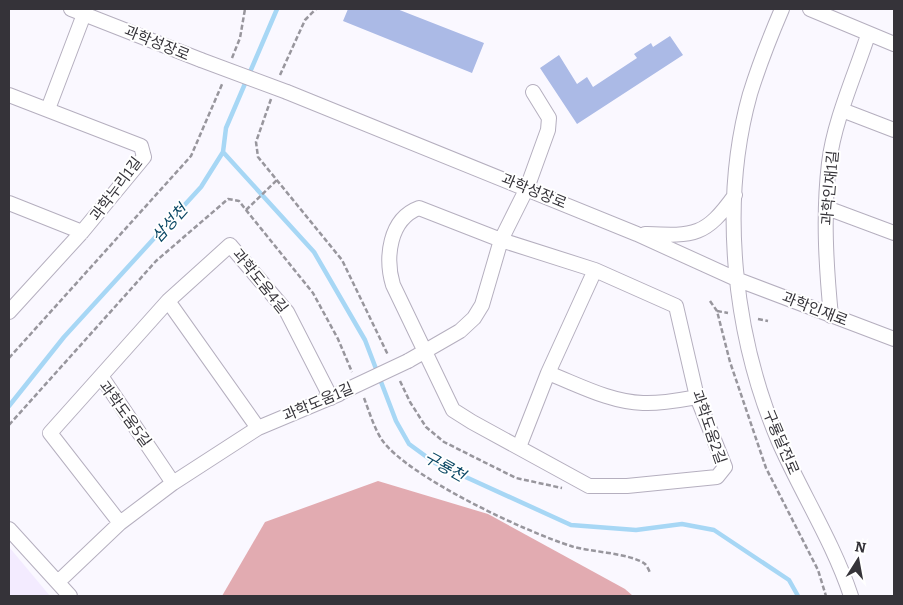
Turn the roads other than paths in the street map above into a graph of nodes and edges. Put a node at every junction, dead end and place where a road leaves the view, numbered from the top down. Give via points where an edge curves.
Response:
1 (70, 9) edge
2 (782, 9) edge
3 (810, 9) edge
4 (85, 11) edge
5 (868, 35) junction
6 (894, 44) edge
7 (533, 92) dead end
8 (9, 95) edge
9 (48, 109) junction
10 (842, 110) junction
11 (894, 130) edge
12 (527, 188) junction
13 (735, 195) junction
14 (9, 203) edge
15 (827, 208) junction
16 (82, 232) junction
17 (894, 233) edge
18 (637, 234) junction
19 (501, 240) junction
20 (595, 270) junction
21 (736, 279) junction
22 (168, 301) junction
23 (9, 312) edge
24 (831, 316) junction
25 (894, 339) edge
26 (425, 352) junction
27 (548, 373) junction
28 (101, 376) junction
29 (336, 396) junction
30 (697, 397) junction
31 (258, 428) junction
32 (519, 447) junction
33 (173, 483) junction
34 (120, 524) junction
35 (9, 529) edge
36 (58, 582) junction
37 (70, 596) edge
38 (851, 596) edge

1 - 4 street, 과학성장로
2 - 13 street via 750,95 741,138
3 - 5 street
4 - 9 street
4 - 12 street, 과학성장로, bridge via 280,92
5 - 6 street
5 - 10 street, 과학인재1길
7 - 12 street, 과학도움1길 via 548,118 548,130
8 - 9 street, 과학누리1길
9 - 16 street, 과학누리1길 via 141,146 144,157
10 - 11 street
10 - 15 street, 과학인재1길 via 829,162
12 - 18 street, 과학성장로
12 - 19 street, 과학도움1길
13 - 18 street via 718,219 701,229 683,235
13 - 21 street
14 - 16 street
15 - 17 street
15 - 24 street, 과학인재1길 via 825,247
16 - 23 street, 과학누리1길
18 - 21 street, 과학성장로
19 - 20 street, 과학도움2길
19 - 26 street, 과학도움1길 via 482,305 474,318 460,331
19 - 26 street, 과학도움2길 via 419,208 410,211 391,237 388,269
20 - 27 street
20 - 30 street, 과학도움2길 via 676,306
21 - 24 street, 과학인재로
21 - 38 street, 구룡달전로 via 741,316 761,392 776,433
22 - 28 street
22 - 29 street, 과학도움4길 via 230,245 287,312
22 - 31 street
24 - 25 street, 과학인재로
26 - 29 street, 과학도움1길, bridge
26 - 32 street, 과학도움2길 via 454,410
27 - 30 street via 624,400 644,403
27 - 32 street
28 - 33 street, 과학도움5길
28 - 34 street, 과학도움5길 via 50,433
29 - 31 street, 과학도움1길
30 - 32 street, 과학도움2길 via 725,468 717,477 627,486 588,486
31 - 33 street, 과학도움1길
33 - 34 street, 과학도움1길
34 - 36 street, 과학도움1길
35 - 36 street
36 - 37 street

